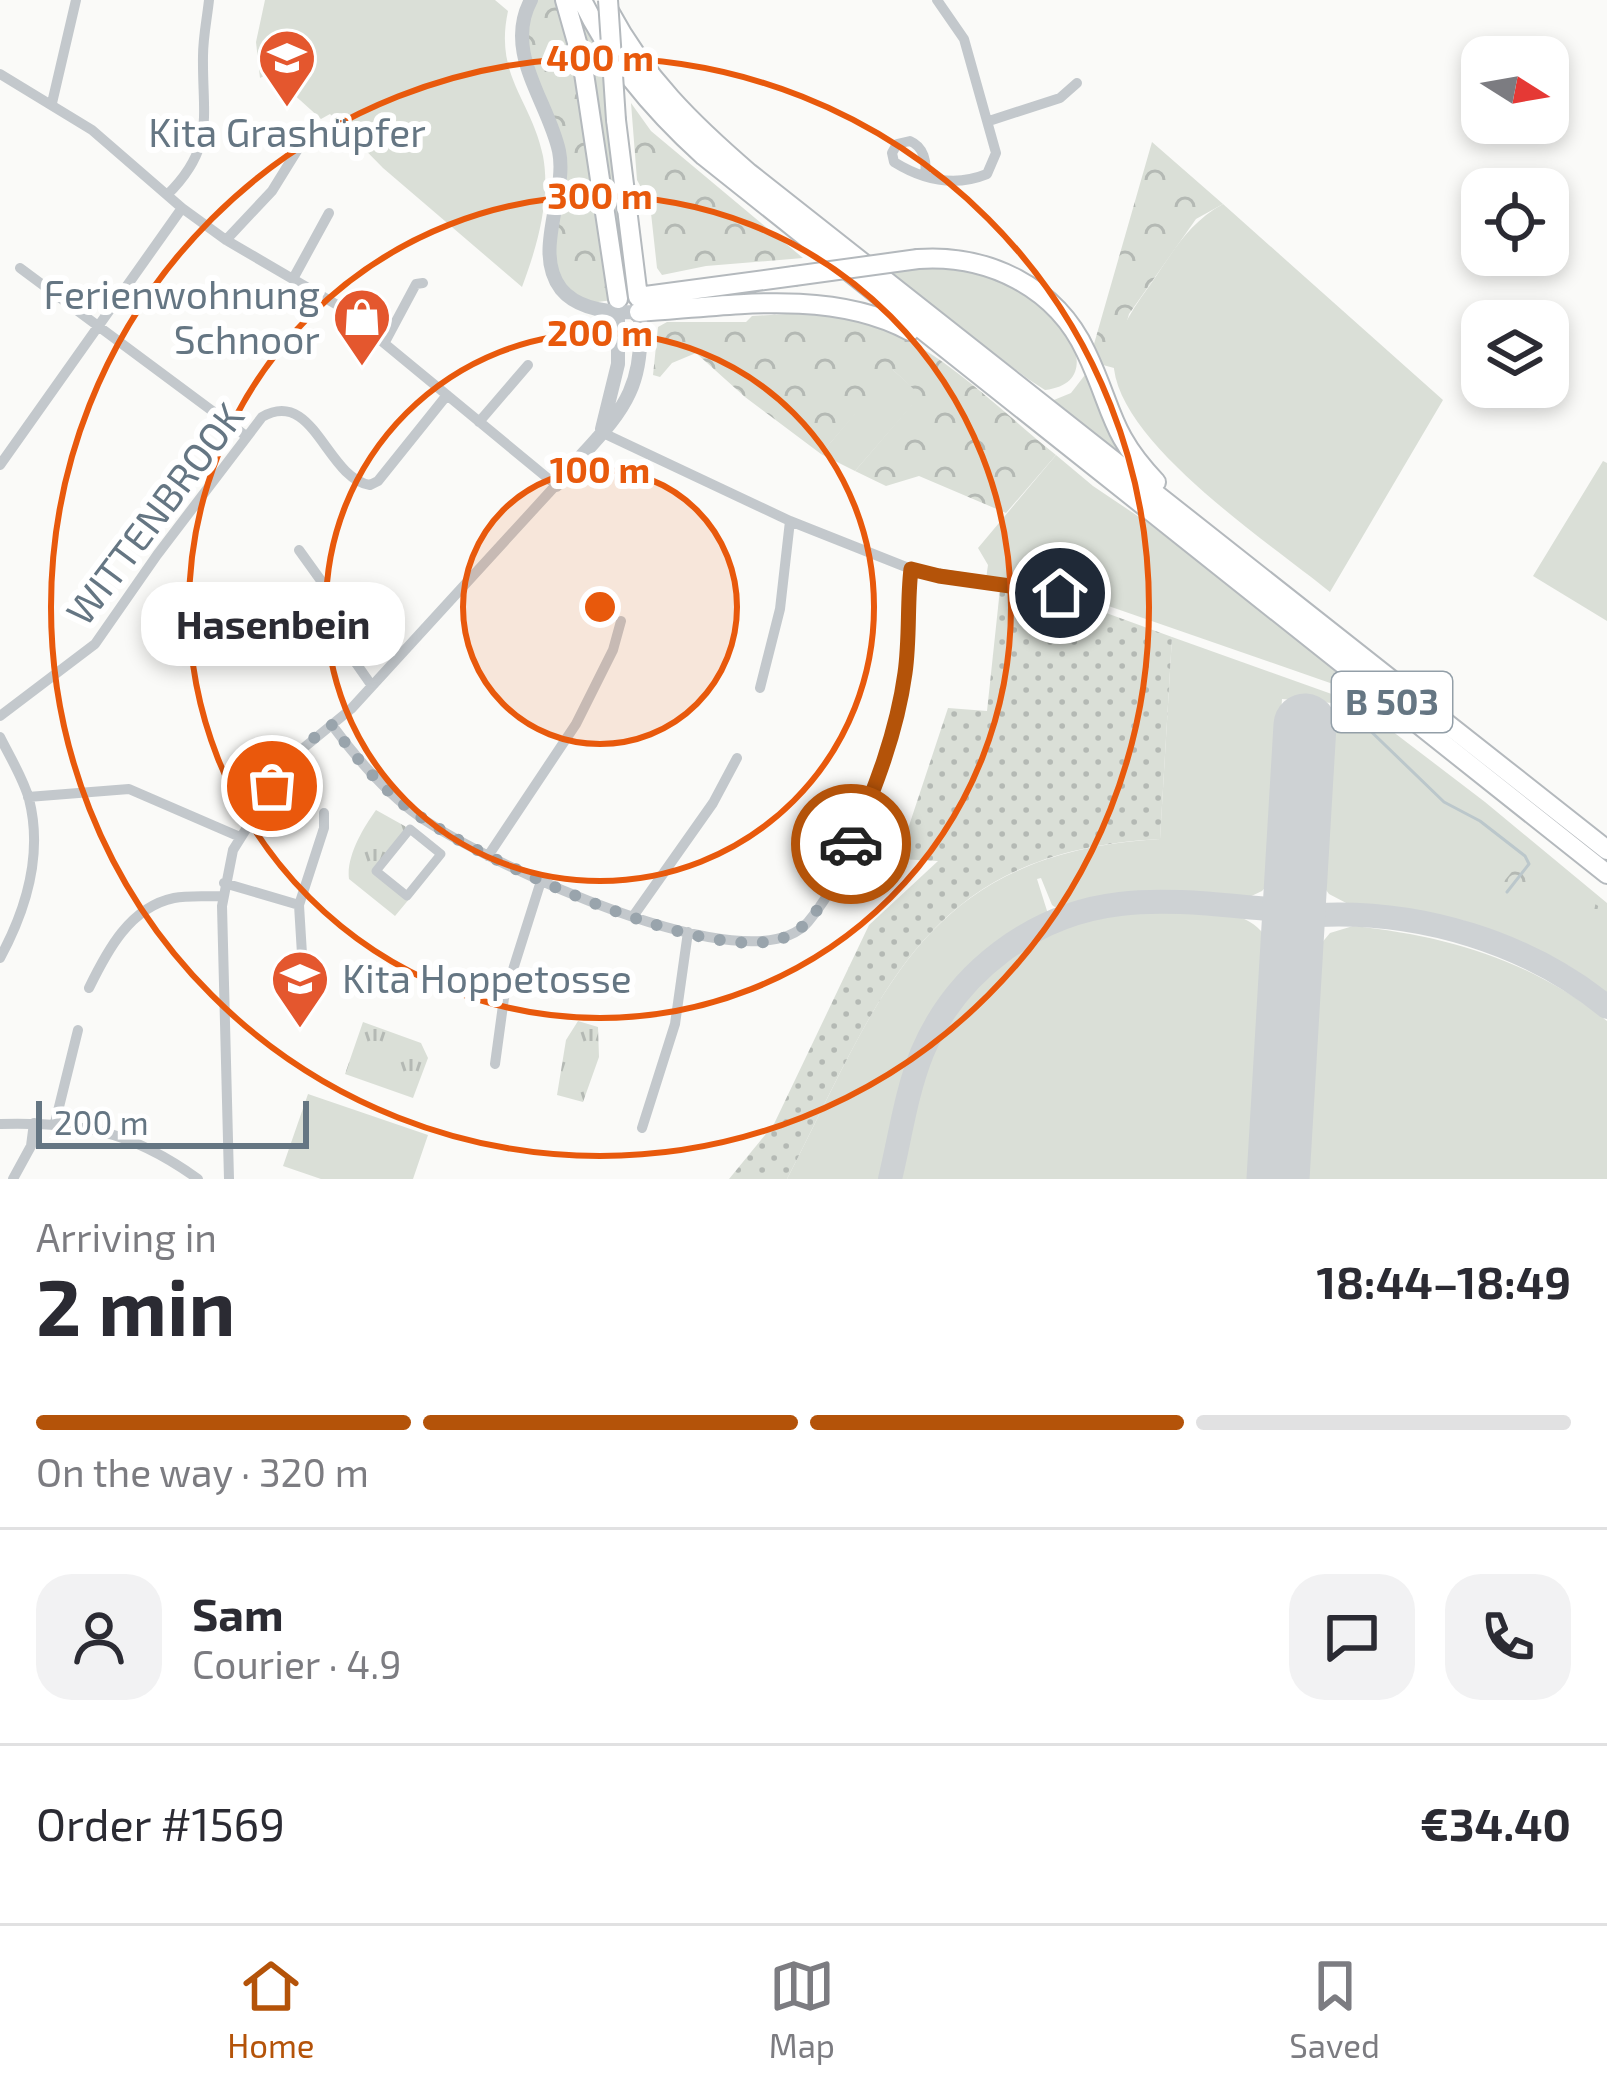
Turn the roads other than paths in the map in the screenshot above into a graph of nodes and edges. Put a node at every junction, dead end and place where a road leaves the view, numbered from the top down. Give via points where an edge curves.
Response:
1 (76, 0) edge
2 (209, 0) edge
3 (531, 0) edge
4 (566, 0) edge
5 (581, 0) edge
6 (606, 0) edge
7 (937, 0) edge
8 (0, 74) edge
9 (1077, 83) dead end
10 (52, 103) junction
11 (989, 121) junction
12 (298, 149) dead end
13 (925, 175) dead end
14 (167, 195) junction
15 (182, 208) junction
16 (329, 213) dead end
17 (226, 240) junction
18 (20, 268) dead end
19 (294, 277) junction
20 (423, 283) dead end
21 (628, 305) junction
22 (99, 325) junction
23 (385, 342) junction
24 (961, 362) junction
25 (528, 365) dead end
26 (447, 395) junction
27 (478, 422) junction
28 (601, 432) junction
29 (246, 436) junction
30 (0, 464) edge
31 (556, 485) junction
32 (1192, 520) junction
33 (790, 521) junction
34 (299, 550) dead end
35 (911, 569) junction
36 (1060, 593) dead end
37 (621, 621) dead end
38 (373, 686) junction
39 (760, 688) dead end
40 (0, 716) edge
41 (332, 725) junction
42 (0, 737) edge
43 (737, 758) dead end
44 (28, 797) junction
45 (324, 813) dead end
46 (240, 837) junction
47 (1607, 850) edge
48 (488, 856) junction
49 (1607, 874) edge
50 (541, 881) junction
51 (224, 890) junction
52 (407, 896) joint
53 (299, 905) junction
54 (634, 916) junction
55 (688, 932) junction
56 (0, 958) edge
57 (89, 988) dead end
58 (304, 1003) dead end
59 (78, 1030) dead end
60 (495, 1064) dead end
61 (34, 1123) junction
62 (55, 1123) junction
63 (0, 1124) edge
64 (642, 1128) dead end
65 (13, 1179) edge
66 (198, 1179) edge
67 (229, 1179) edge

1 - 10 street
2 - 14 street via 206,128 193,165
3 - 21 street via 522,52 562,182 550,261 567,295 589,305
4 - 21 highway
5 - 24 highway, B 503 via 630,80 681,135
6 - 21 highway, bridge
6 - 32 highway, B 503 via 640,64 717,145
7 - 11 street via 961,32
8 - 10 street
9 - 11 street via 1060,98
10 - 14 street
11 - 13 street via 997,153 987,174 956,182
12 - 17 street
14 - 15 street
15 - 17 street
15 - 22 street
16 - 19 street
17 - 19 street
18 - 22 street
19 - 23 street
20 - 23 street
21 - 24 highway via 841,307 882,317
21 - 28 street via 641,353 634,386
21 - 32 highway, bridge via 918,259 986,265 1052,304 1083,346 1130,455
22 - 29 street
22 - 30 street
23 - 26 street
24 - 49 highway, B 503
25 - 27 street
26 - 27 street
26 - 29 street, WITTENBROOK via 370,485 355,480 292,411 268,413
27 - 31 street
28 - 31 street
28 - 33 street
29 - 40 street, WITTENBROOK via 95,644
31 - 38 street
32 - 47 highway, B 503
33 - 35 street
33 - 39 street via 781,609
34 - 38 street via 327,589 344,646
35 - 36 street
35 - 55 street via 892,733 808,922 780,940 743,944
37 - 48 street via 576,724
38 - 41 street
41 - 46 street via 290,759
41 - 48 street via 404,804
42 - 44 street
43 - 54 street
44 - 46 street via 128,789
44 - 56 street via 29,884
45 - 53 street
46 - 51 street
48 - 50 street
50 - 54 street
50 - 60 street via 504,998
51 - 53 street
51 - 57 street via 144,910
51 - 67 street
52 - 52 street via 441,854 410,829 376,871
53 - 58 street
54 - 55 street
55 - 64 street via 675,1024
59 - 62 street
61 - 62 street
61 - 63 street
61 - 65 street
62 - 66 street via 135,1141

